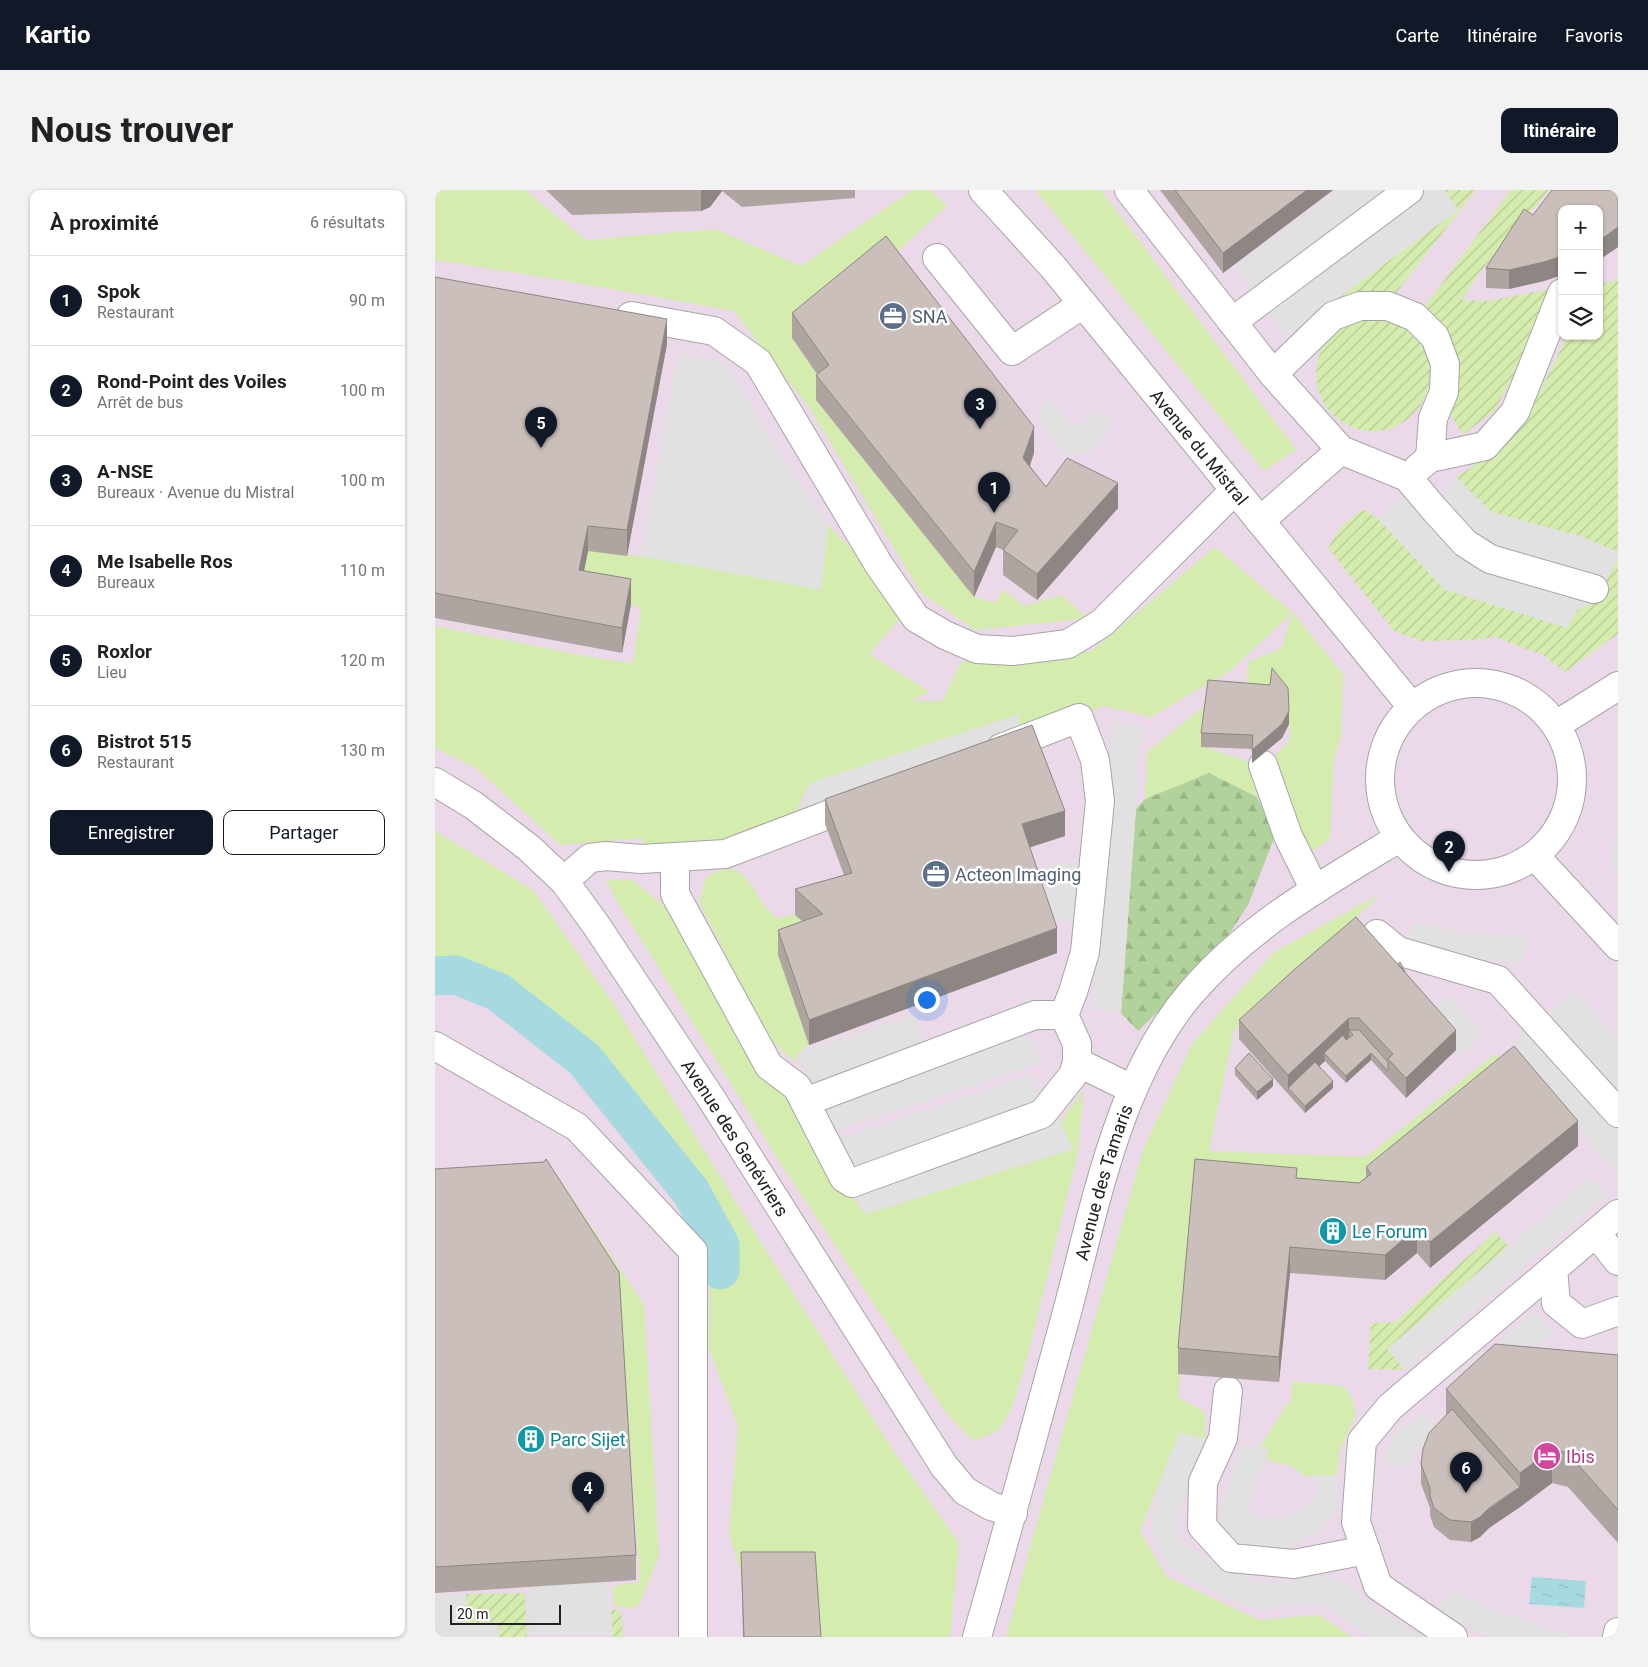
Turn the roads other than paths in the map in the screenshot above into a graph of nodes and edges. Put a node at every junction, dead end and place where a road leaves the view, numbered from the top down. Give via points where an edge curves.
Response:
1 (983, 190) edge
2 (1129, 190) edge
3 (1409, 190) edge
4 (937, 258) dead end
5 (1561, 295) edge
6 (1083, 304) junction
7 (609, 312) edge
8 (1232, 322) junction
9 (1273, 374) junction
10 (1341, 450) junction
11 (1430, 458) junction
12 (1407, 477) junction
13 (1235, 490) junction
14 (1260, 521) junction
15 (1594, 589) dead end
16 (1618, 686) edge
17 (1412, 707) junction
18 (1556, 725) junction
19 (978, 757) edge
20 (1263, 765) dead end
21 (435, 782) edge
22 (878, 795) edge
23 (1399, 838) junction
24 (1535, 856) junction
25 (675, 857) junction
26 (564, 881) junction
27 (1315, 890) junction
28 (1377, 934) dead end
29 (1618, 946) edge
30 (1064, 1015) junction
31 (435, 1046) edge
32 (1077, 1062) junction
33 (1132, 1089) junction
34 (805, 1102) junction
35 (1618, 1113) edge
36 (1618, 1214) edge
37 (1596, 1233) junction
38 (1618, 1261) edge
39 (1553, 1269) junction
40 (1618, 1311) edge
41 (1228, 1391) dead end
42 (1013, 1513) junction
43 (1365, 1550) junction
44 (1618, 1632) edge
45 (693, 1637) edge
46 (977, 1637) edge
47 (1453, 1637) edge
48 (1617, 1637) edge

1 - 6 street, Avenue du Mistral via 1053,266
2 - 8 street
3 - 8 street
4 - 6 street via 1012,352
5 - 11 street via 1515,412 1485,446
6 - 13 street, Avenue du Mistral
7 - 13 street via 715,331 758,362 879,565 916,618 977,649 1013,651 1068,644 1102,623
8 - 9 street
9 - 10 street
9 - 11 street via 1333,316 1360,306 1388,306 1415,317 1435,337 1445,364 1445,392 1433,418
10 - 12 street
10 - 14 street
11 - 12 street
12 - 15 street via 1465,542 1490,559
13 - 14 street, Avenue du Mistral
14 - 17 street, Avenue du Mistral
16 - 18 street
17 - 18 street via 1443,689 1461,684 1488,683 1514,691 1538,705
17 - 23 street via 1396,725 1385,747 1380,770 1381,794 1387,817
18 - 24 street via 1567,747 1573,770 1571,794 1565,817 1553,838
19 - 30 street via 1079,718 1095,760 1100,801 1085,952
20 - 27 street via 1288,836
21 - 26 street, Avenue des Genévriers via 473,805 529,848
22 - 25 street via 725,854
23 - 24 street via 1421,859 1449,872 1479,876 1509,870
23 - 27 street, Avenue des Tamaris
24 - 29 street
25 - 26 street via 641,860 606,856 590,858
25 - 34 street via 675,894 769,1066 797,1087
26 - 42 street, Avenue des Genévriers via 711,1098 944,1466 965,1491 991,1506
27 - 33 street, Avenue des Tamaris via 1259,928 1223,958 1189,994 1159,1038
28 - 35 street via 1398,951 1499,980
30 - 32 street via 1077,1044
30 - 34 street via 1035,1014
31 - 45 street via 577,1127 693,1251
32 - 33 street
32 - 34 street via 1073,1075 1042,1114 852,1183 844,1178
33 - 42 street, Avenue des Tamaris via 1108,1160
36 - 37 street
37 - 38 street
37 - 39 street
39 - 40 street via 1556,1303 1582,1324
39 - 43 street via 1390,1407 1362,1441 1357,1522
41 - 43 street via 1223,1438 1203,1482 1202,1526 1231,1558 1294,1564
42 - 46 street, Avenue des Tamaris
43 - 47 street via 1378,1586
44 - 48 street

